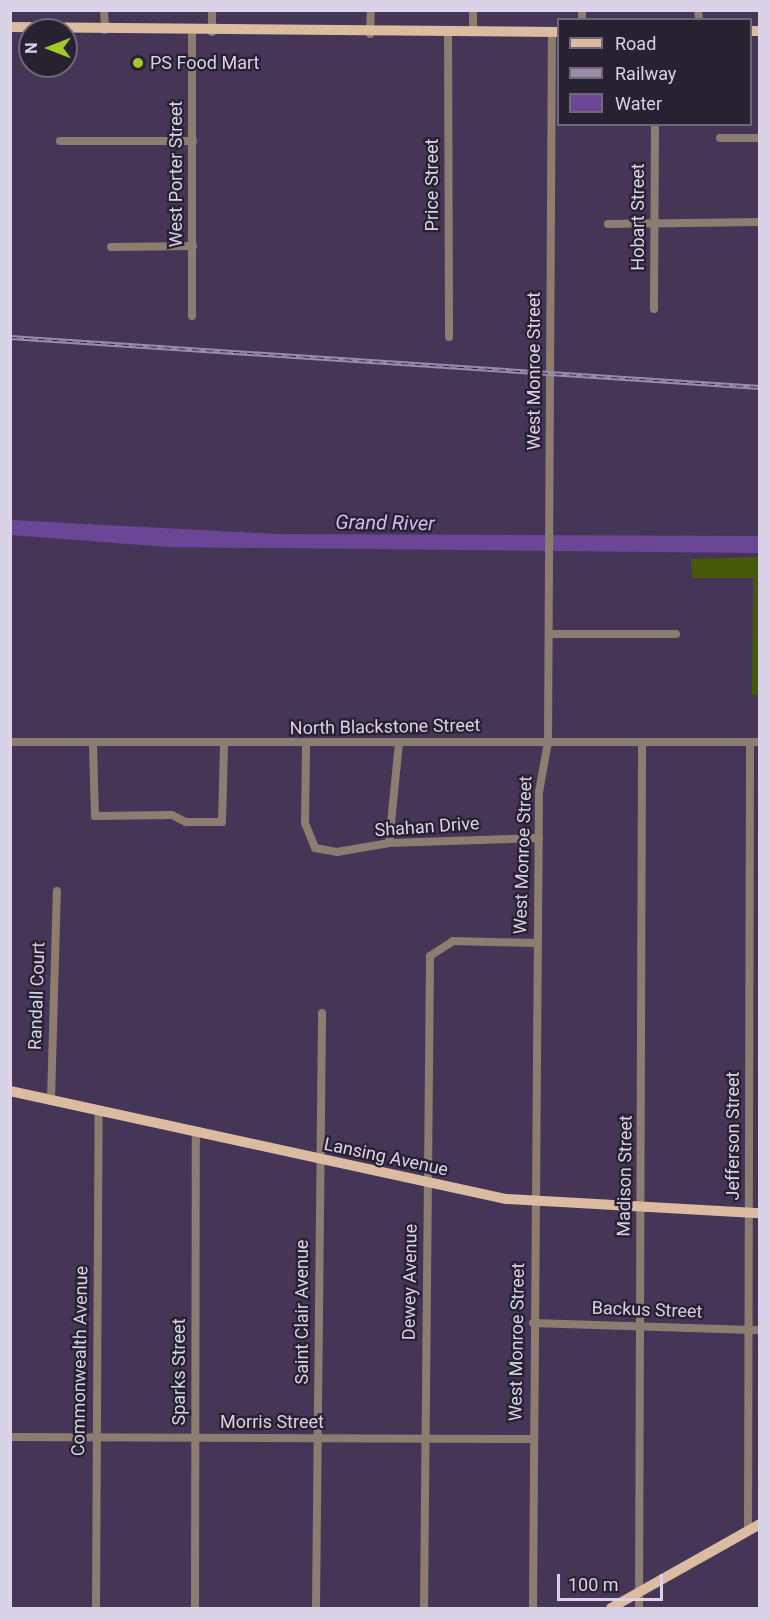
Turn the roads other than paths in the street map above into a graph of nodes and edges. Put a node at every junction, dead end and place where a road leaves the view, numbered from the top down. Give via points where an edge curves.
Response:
1 (104, 10) edge
2 (212, 10) edge
3 (371, 10) edge
4 (473, 10) edge
5 (10, 27) edge
6 (105, 30) junction
7 (192, 32) junction
8 (212, 32) junction
9 (448, 32) junction
10 (473, 32) junction
11 (555, 32) edge
12 (370, 34) junction
13 (655, 126) edge
14 (720, 138) dead end
15 (759, 138) edge
16 (60, 141) dead end
17 (192, 141) junction
18 (656, 221) junction
19 (759, 222) edge
20 (608, 224) dead end
21 (193, 246) junction
22 (111, 248) dead end
23 (654, 309) dead end
24 (192, 316) dead end
25 (449, 337) dead end
26 (549, 634) junction
27 (676, 634) dead end
28 (10, 742) edge
29 (548, 742) junction
30 (750, 742) junction
31 (759, 742) edge
32 (399, 743) junction
33 (642, 743) junction
34 (93, 745) junction
35 (224, 745) junction
36 (306, 745) junction
37 (539, 838) junction
38 (389, 843) junction
39 (57, 891) dead end
40 (537, 943) junction
41 (322, 1013) dead end
42 (10, 1091) edge
43 (51, 1101) junction
44 (99, 1114) junction
45 (196, 1135) junction
46 (319, 1159) junction
47 (427, 1183) junction
48 (535, 1203) junction
49 (642, 1209) junction
50 (754, 1213) edge
51 (533, 1323) junction
52 (640, 1326) junction
53 (748, 1329) junction
54 (759, 1330) edge
55 (10, 1437) edge
56 (95, 1437) junction
57 (195, 1438) junction
58 (317, 1439) junction
59 (533, 1439) junction
60 (425, 1440) junction
61 (759, 1524) edge
62 (748, 1530) junction
63 (639, 1592) junction
64 (96, 1608) edge
65 (195, 1608) edge
66 (316, 1608) edge
67 (424, 1608) edge
68 (533, 1608) edge
69 (610, 1608) edge
70 (639, 1608) edge

1 - 6 street
2 - 8 street
3 - 12 street
4 - 10 street
5 - 6 main road
6 - 7 main road
7 - 8 main road
7 - 17 street, West Porter Street
8 - 12 main road
9 - 10 main road
9 - 12 main road
9 - 25 street, Price Street
10 - 11 main road
11 - 26 street, West Monroe Street
13 - 18 street, Hobart Street
14 - 15 street
16 - 17 street
17 - 21 street, West Porter Street
18 - 19 street
18 - 20 street
18 - 23 street, Hobart Street
21 - 22 street
21 - 24 street, West Porter Street
26 - 27 street
26 - 29 street, West Monroe Street
28 - 34 street, North Blackstone Street
29 - 32 street, North Blackstone Street
29 - 33 street, North Blackstone Street
29 - 37 street, West Monroe Street via 539,792
30 - 31 street, North Blackstone Street
30 - 33 street, North Blackstone Street
30 - 50 street, Jefferson Street
32 - 36 street, North Blackstone Street
32 - 38 street
33 - 49 street, Madison Street
34 - 35 street, North Blackstone Street
34 - 35 street via 95,816 172,815 213,822 222,822
35 - 36 street, North Blackstone Street
36 - 38 street, Shahan Drive via 310,844 337,852
37 - 38 street, Shahan Drive
37 - 40 street, West Monroe Street
39 - 43 street, Randall Court
40 - 47 street, Dewey Avenue via 453,941 430,956
40 - 48 street, West Monroe Street
41 - 46 street, Saint Clair Avenue
42 - 43 main road, Lansing Avenue
43 - 44 main road, Lansing Avenue
44 - 45 main road, Lansing Avenue
44 - 56 street, Commonwealth Avenue
45 - 46 main road, Lansing Avenue
45 - 57 street, Sparks Street
46 - 47 main road, Lansing Avenue
46 - 58 street, Saint Clair Avenue
47 - 48 main road, Lansing Avenue
47 - 60 street, Dewey Avenue
48 - 49 main road, Lansing Avenue
48 - 51 street, West Monroe Street
49 - 50 main road, Lansing Avenue
49 - 52 street, Madison Street
50 - 53 street, Jefferson Street
51 - 52 street, Backus Street
51 - 59 street, West Monroe Street
52 - 53 street, Backus Street
52 - 63 street, Madison Street
53 - 54 street, Backus Street
53 - 62 street, Jefferson Street
55 - 56 street, Morris Street
56 - 57 street, Morris Street
56 - 64 street, Commonwealth Avenue
57 - 58 street, Morris Street
57 - 65 street, Sparks Street
58 - 60 street, Morris Street
58 - 66 street, Saint Clair Avenue
59 - 60 street, Morris Street
59 - 68 street, West Monroe Street
60 - 67 street, Dewey Avenue
61 - 62 main road
62 - 63 main road
63 - 69 main road
63 - 70 street, Madison Street

